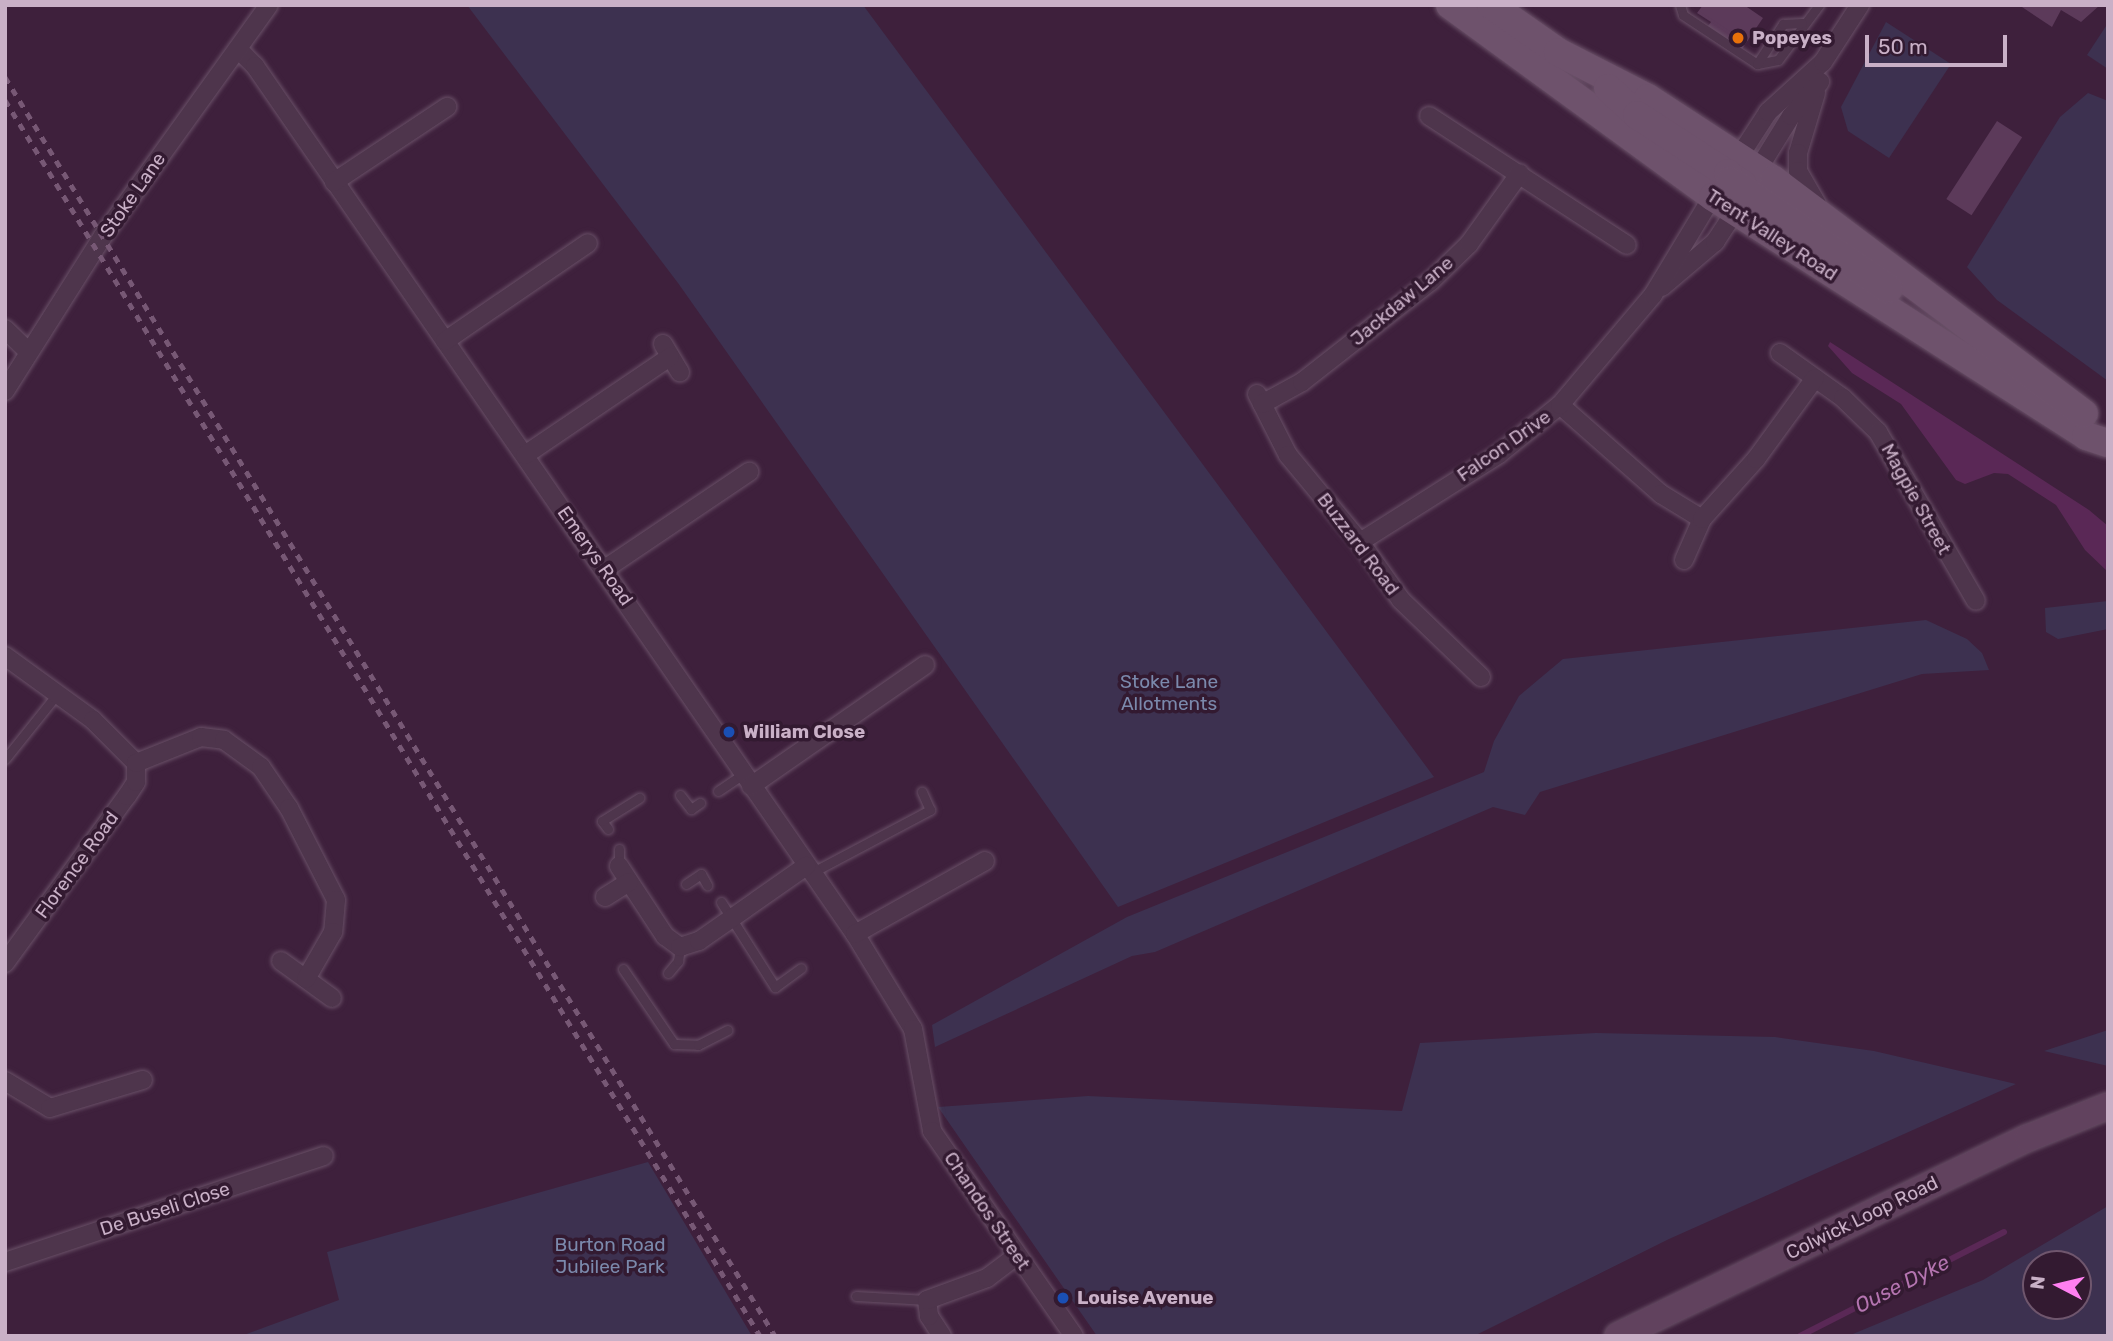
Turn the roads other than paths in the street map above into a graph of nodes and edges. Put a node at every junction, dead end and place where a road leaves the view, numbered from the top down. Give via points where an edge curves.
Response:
1 (1450, 5) edge
2 (1491, 5) edge
3 (1679, 5) edge
4 (1819, 5) edge
5 (1860, 5) edge
6 (261, 8) edge
7 (1802, 23) junction
8 (238, 49) junction
9 (1823, 62) junction
10 (1757, 64) junction
11 (1820, 82) junction
12 (447, 107) dead end
13 (1429, 116) dead end
14 (1520, 173) junction
15 (334, 182) junction
16 (1736, 183) junction
17 (1825, 215) junction
18 (588, 243) dead end
19 (1627, 245) dead end
20 (1653, 295) junction
21 (5, 329) edge
22 (446, 341) junction
23 (29, 352) junction
24 (1780, 353) dead end
25 (671, 358) dead end
26 (1815, 378) junction
27 (5, 391) edge
28 (1260, 399) joint
29 (1560, 405) junction
30 (2108, 440) edge
31 (525, 455) junction
32 (749, 471) dead end
33 (1702, 519) junction
34 (1360, 542) junction
35 (1684, 560) dead end
36 (605, 569) junction
37 (1976, 601) dead end
38 (5, 656) edge
39 (925, 665) dead end
40 (1481, 677) dead end
41 (57, 694) junction
42 (5, 759) edge
43 (136, 763) junction
44 (747, 780) junction
45 (718, 791) dead end
46 (922, 792) dead end
47 (680, 795) dead end
48 (639, 798) dead end
49 (700, 803) dead end
50 (608, 830) dead end
51 (985, 861) dead end
52 (808, 870) junction
53 (686, 884) dead end
54 (708, 885) dead end
55 (606, 897) dead end
56 (721, 902) dead end
57 (731, 919) junction
58 (855, 934) junction
59 (680, 947) junction
60 (281, 961) dead end
61 (5, 963) edge
62 (801, 968) dead end
63 (623, 969) dead end
64 (668, 973) dead end
65 (306, 979) junction
66 (332, 998) dead end
67 (727, 1030) dead end
68 (921, 1077) joint
69 (143, 1080) dead end
70 (5, 1081) edge
71 (2108, 1106) edge
72 (324, 1156) dead end
73 (1016, 1256) junction
74 (5, 1262) edge
75 (856, 1296) dead end
76 (926, 1300) junction
77 (942, 1336) edge
78 (1074, 1336) edge
79 (1618, 1336) edge

1 - 16 main road, Trent Valley Road
2 - 16 main road, Trent Valley Road via 1588,70 1648,98
3 - 10 lane via 1683,15
4 - 7 lane
5 - 9 street
6 - 8 street, Stoke Lane
7 - 10 lane via 1778,60
7 - 10 lane via 1783,24
8 - 15 street, Emerys Road via 255,66
8 - 23 street, Stoke Lane via 103,236
9 - 11 street
9 - 16 street via 1768,112
11 - 16 street
11 - 17 street via 1798,153 1804,185
12 - 15 street
13 - 14 street
14 - 19 street
14 - 28 street, Jackdaw Lane via 1469,244 1431,281 1302,382
15 - 22 street, Emerys Road
16 - 17 main road, Trent Valley Road
16 - 20 street, Falcon Drive
16 - 20 street, Falcon Drive via 1715,242
16 - 30 main road, Trent Valley Road via 1968,361 2086,436
17 - 30 main road, Trent Valley Road via 2096,422
18 - 22 street
20 - 29 street, Falcon Drive
21 - 23 street
22 - 31 street, Emerys Road
23 - 27 street, Stoke Lane
24 - 26 street, Magpie Street
25 - 31 street
26 - 33 street via 1756,459
26 - 37 street, Magpie Street via 1857,409 1884,440
28 - 34 street, Buzzard Road via 1288,455
29 - 33 street via 1661,494
29 - 34 street, Falcon Drive via 1499,454
31 - 36 street, Emerys Road
32 - 36 street
33 - 35 street
34 - 40 street, Buzzard Road via 1401,600
36 - 44 street, Emerys Road
38 - 41 street
39 - 44 street
41 - 42 lane
41 - 43 street via 93,720
43 - 61 street, Florence Road via 136,782 127,796
43 - 65 street via 201,737 224,740 261,767 289,808 336,900 333,932
44 - 45 lane
44 - 52 street, Emerys Road
46 - 52 lane via 930,810
47 - 49 lane via 691,809
48 - 50 lane via 602,821
51 - 58 street
52 - 57 street
52 - 58 street, Emerys Road
53 - 54 lane via 701,874
55 - 59 street via 623,866 666,936
56 - 57 lane
57 - 59 street via 699,941
57 - 62 lane via 775,987
58 - 68 street, Emerys Road via 914,1029
59 - 64 lane via 678,961
60 - 65 street
63 - 67 lane via 644,991 674,1044 698,1045
65 - 66 street
68 - 73 street, Chandos Street via 932,1131
69 - 70 street via 50,1108
71 - 79 main road, Colwick Loop Road via 2028,1138
72 - 74 street, De Buseli Close
73 - 76 street via 987,1278
73 - 78 street, Chandos Street
75 - 76 lane
76 - 77 street via 929,1316

